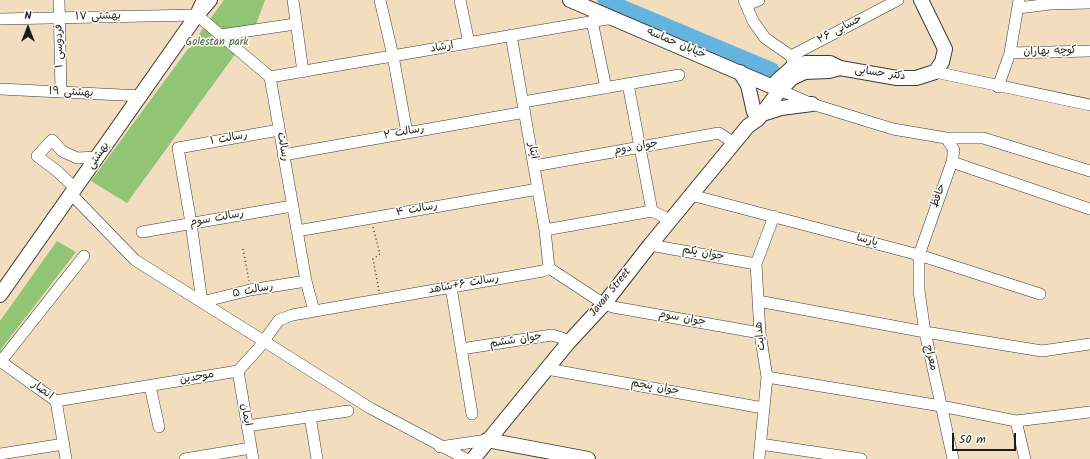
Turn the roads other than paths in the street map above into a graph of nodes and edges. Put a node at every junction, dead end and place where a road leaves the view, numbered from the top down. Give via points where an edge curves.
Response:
1 (59, 0) edge
2 (204, 0) edge
3 (210, 0) edge
4 (293, 0) edge
5 (380, 0) edge
6 (460, 0) edge
7 (570, 0) edge
8 (759, 0) edge
9 (898, 0) edge
10 (921, 0) edge
11 (746, 3) edge
12 (1090, 3) edge
13 (1019, 4) edge
14 (197, 15) junction
15 (60, 17) junction
16 (613, 18) junction
17 (0, 19) edge
18 (592, 21) junction
19 (295, 24) junction
20 (221, 35) junction
21 (511, 35) junction
22 (469, 43) junction
23 (1090, 51) edge
24 (1010, 53) junction
25 (393, 56) junction
26 (792, 61) junction
27 (840, 68) junction
28 (304, 72) junction
29 (740, 72) junction
30 (935, 72) junction
31 (679, 75) dead end
32 (270, 77) junction
33 (628, 84) junction
34 (998, 86) junction
35 (606, 88) junction
36 (776, 88) junction
37 (0, 89) edge
38 (61, 92) junction
39 (142, 96) junction
40 (812, 104) junction
41 (1090, 105) edge
42 (524, 107) junction
43 (758, 113) junction
44 (279, 130) junction
45 (407, 133) junction
46 (946, 138) junction
47 (734, 143) junction
48 (639, 147) junction
49 (283, 154) junction
50 (98, 157) junction
51 (952, 162) junction
52 (534, 166) junction
53 (1090, 171) edge
54 (538, 189) junction
55 (74, 192) junction
56 (692, 195) junction
57 (292, 206) junction
58 (1090, 209) edge
59 (652, 211) junction
60 (774, 216) junction
61 (670, 220) junction
62 (192, 223) junction
63 (545, 230) junction
64 (297, 231) junction
65 (142, 232) dead end
66 (650, 245) junction
67 (919, 255) junction
68 (84, 256) dead end
69 (756, 264) junction
70 (549, 268) junction
71 (306, 281) junction
72 (451, 287) junction
73 (1040, 294) dead end
74 (0, 295) edge
75 (758, 301) junction
76 (202, 302) junction
77 (604, 304) junction
78 (314, 311) junction
79 (925, 332) junction
80 (760, 333) junction
81 (264, 341) junction
82 (568, 343) junction
83 (1090, 344) edge
84 (461, 349) junction
85 (0, 361) edge
86 (547, 368) junction
87 (238, 371) junction
88 (767, 377) junction
89 (150, 386) junction
90 (56, 401) junction
91 (941, 406) junction
92 (763, 408) junction
93 (348, 411) dead end
94 (1090, 412) edge
95 (472, 414) dead end
96 (310, 416) junction
97 (1016, 421) junction
98 (247, 426) junction
99 (159, 427) dead end
100 (487, 440) junction
101 (64, 444) junction
102 (760, 444) junction
103 (440, 447) junction
104 (524, 453) edge
105 (0, 454) edge
106 (252, 454) edge
107 (66, 459) edge
108 (185, 459) edge
109 (317, 459) edge
110 (466, 459) edge
111 (473, 459) edge
112 (588, 459) edge
113 (759, 459) edge
114 (861, 459) edge
115 (953, 459) edge
116 (1025, 459) edge

1 - 15 street, فردوسی ۱
2 - 14 main road
3 - 14 main road
4 - 19 street
5 - 25 street
6 - 22 street
7 - 16 main road, خیابان حماسه
8 - 11 street
9 - 26 street, حسابی ۲۶
10 - 30 main road via 945,49 942,62
11 - 26 street via 753,21 765,38
12 - 13 street
13 - 24 street
14 - 15 street, بهشتی ۱۷
14 - 20 street
14 - 39 main road, بهشتی
15 - 17 street, بهشتی ۱۷
15 - 38 street, فردوسی ۱
16 - 18 street, ارشاد
16 - 29 main road, خیابان حماسه
18 - 21 street, ارشاد
18 - 35 street
19 - 20 street
19 - 28 street
20 - 32 street
21 - 22 street, ارشاد
21 - 42 street, ایثار
22 - 25 street, ارشاد
23 - 24 street, کوچه بهاران
24 - 34 street
25 - 28 street, ارشاد
25 - 45 street
26 - 27 main road, دکتر حسابی via 830,63
26 - 36 main road
27 - 30 main road, دکتر حسابی via 897,78 916,78
27 - 36 main road, دکتر حسابی via 805,72
28 - 32 street, ارشاد
29 - 36 main road, خیابان حماسه
29 - 43 main road via 748,85
30 - 34 street
31 - 33 street, رسالت ۲
32 - 44 street, رسالت
33 - 35 street, رسالت ۲
33 - 48 street
34 - 41 street
35 - 42 street, رسالت ۲
36 - 40 street
36 - 43 main road, Javan Street
37 - 38 street, بهشتی ۱۹
38 - 39 street, بهشتی ۱۹
39 - 50 main road, بهشتی
40 - 43 main road
40 - 46 street via 893,129
42 - 45 street, رسالت ۲
42 - 52 street, ایثار
43 - 47 main road, Javan Street
44 - 49 street, رسالت
44 - 62 street, رسالت ۱ via 178,148
45 - 49 street, رسالت ۲
46 - 51 street, حافظ via 954,150
46 - 53 street via 983,138
47 - 48 street, جوان دوم via 719,133
47 - 56 main road, Javan Street
48 - 52 street, جوان دوم
48 - 59 street
49 - 57 street, رسالت
50 - 55 main road, بهشتی
50 - 55 street via 77,158 62,151 52,140 37,156 58,171
51 - 58 street
51 - 67 street, حافظ
52 - 54 street, ایثار
54 - 63 street, ایثار
54 - 64 street, رسالت ۴
55 - 74 main road, بهشتی
55 - 76 street via 135,260
56 - 60 street, پارسا
56 - 61 main road, Javan Street
57 - 62 street, رسالت سوم
57 - 64 street, رسالت
59 - 61 street
59 - 63 street
60 - 67 street, پارسا
60 - 69 street, هدایت
61 - 66 main road, Javan Street
62 - 65 street, رسالت سوم
62 - 76 street
63 - 70 street, ایثار
64 - 71 street, رسالت
66 - 69 street, جوان یکم
66 - 77 main road, Javan Street
67 - 73 street, پارسا
67 - 79 street, معراج via 919,291
68 - 85 street
69 - 75 street, هدایت
70 - 72 street, رسالت ۶+شاهد
70 - 77 street
71 - 76 street, رسالت ۵ via 250,290
71 - 78 street, رسالت
72 - 78 street, رسالت ۶+شاهد
72 - 84 street
75 - 79 street
75 - 80 street, هدایت
76 - 81 street
77 - 80 street, جوان سوم
77 - 82 main road, Javan Street
78 - 81 street via 292,314 279,320
79 - 83 street via 1042,351
79 - 91 street, معراج
80 - 88 street, هدایت
81 - 87 street
81 - 103 street via 370,408
82 - 84 street, جوان ششم via 552,335
82 - 86 main road, Javan Street
84 - 95 street
85 - 90 street, انصار
86 - 92 street, جوان پنجم
86 - 100 main road, Javan Street
87 - 89 street, موحدین
87 - 98 street, ایمان
88 - 91 street
88 - 92 street, هدایت
89 - 90 street, موحدین
89 - 99 street
90 - 101 street, انصار
91 - 97 street
91 - 115 street, معراج
92 - 102 street, هدایت
93 - 96 street
94 - 97 street
96 - 98 street
96 - 109 street
97 - 116 street
98 - 106 street, ایمان
100 - 103 street
100 - 104 main road
100 - 111 main road, Javan Street
101 - 105 street
101 - 107 street, انصار
102 - 113 street, هدایت
102 - 114 street
103 - 110 street
104 - 112 main road
106 - 108 street

